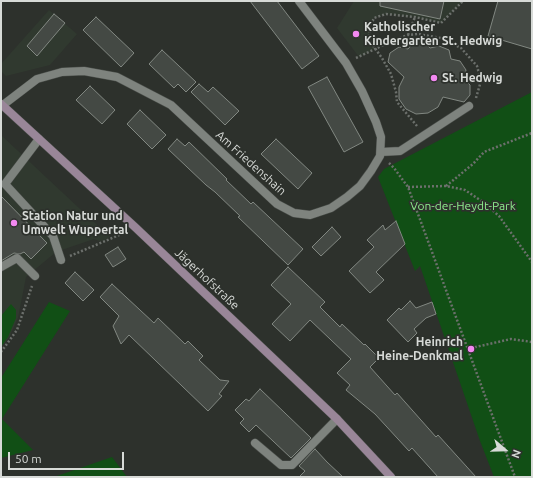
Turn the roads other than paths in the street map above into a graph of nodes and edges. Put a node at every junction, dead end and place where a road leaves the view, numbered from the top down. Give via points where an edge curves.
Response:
1 (299, 1) edge
2 (2, 105) edge
3 (469, 106) road end
4 (39, 139) junction
5 (380, 154) junction
6 (3, 185) edge
7 (61, 260) road end
8 (1, 267) edge
9 (35, 276) road end
10 (337, 420) junction
11 (255, 443) dead end
12 (391, 477) edge

1 - 5 street via 346,63 362,91 381,138
2 - 4 main road, Jägerhofstraße
2 - 5 street, Am Friedenshain via 37,79 62,72 84,71 117,77 171,106 277,204 294,213 310,215 331,208 347,198 360,186
3 - 5 street via 400,151
4 - 6 street
4 - 10 main road, Jägerhofstraße
6 - 7 street via 53,236
8 - 9 street via 17,258
10 - 11 street via 292,465 281,465
10 - 12 main road, Jägerhofstraße

